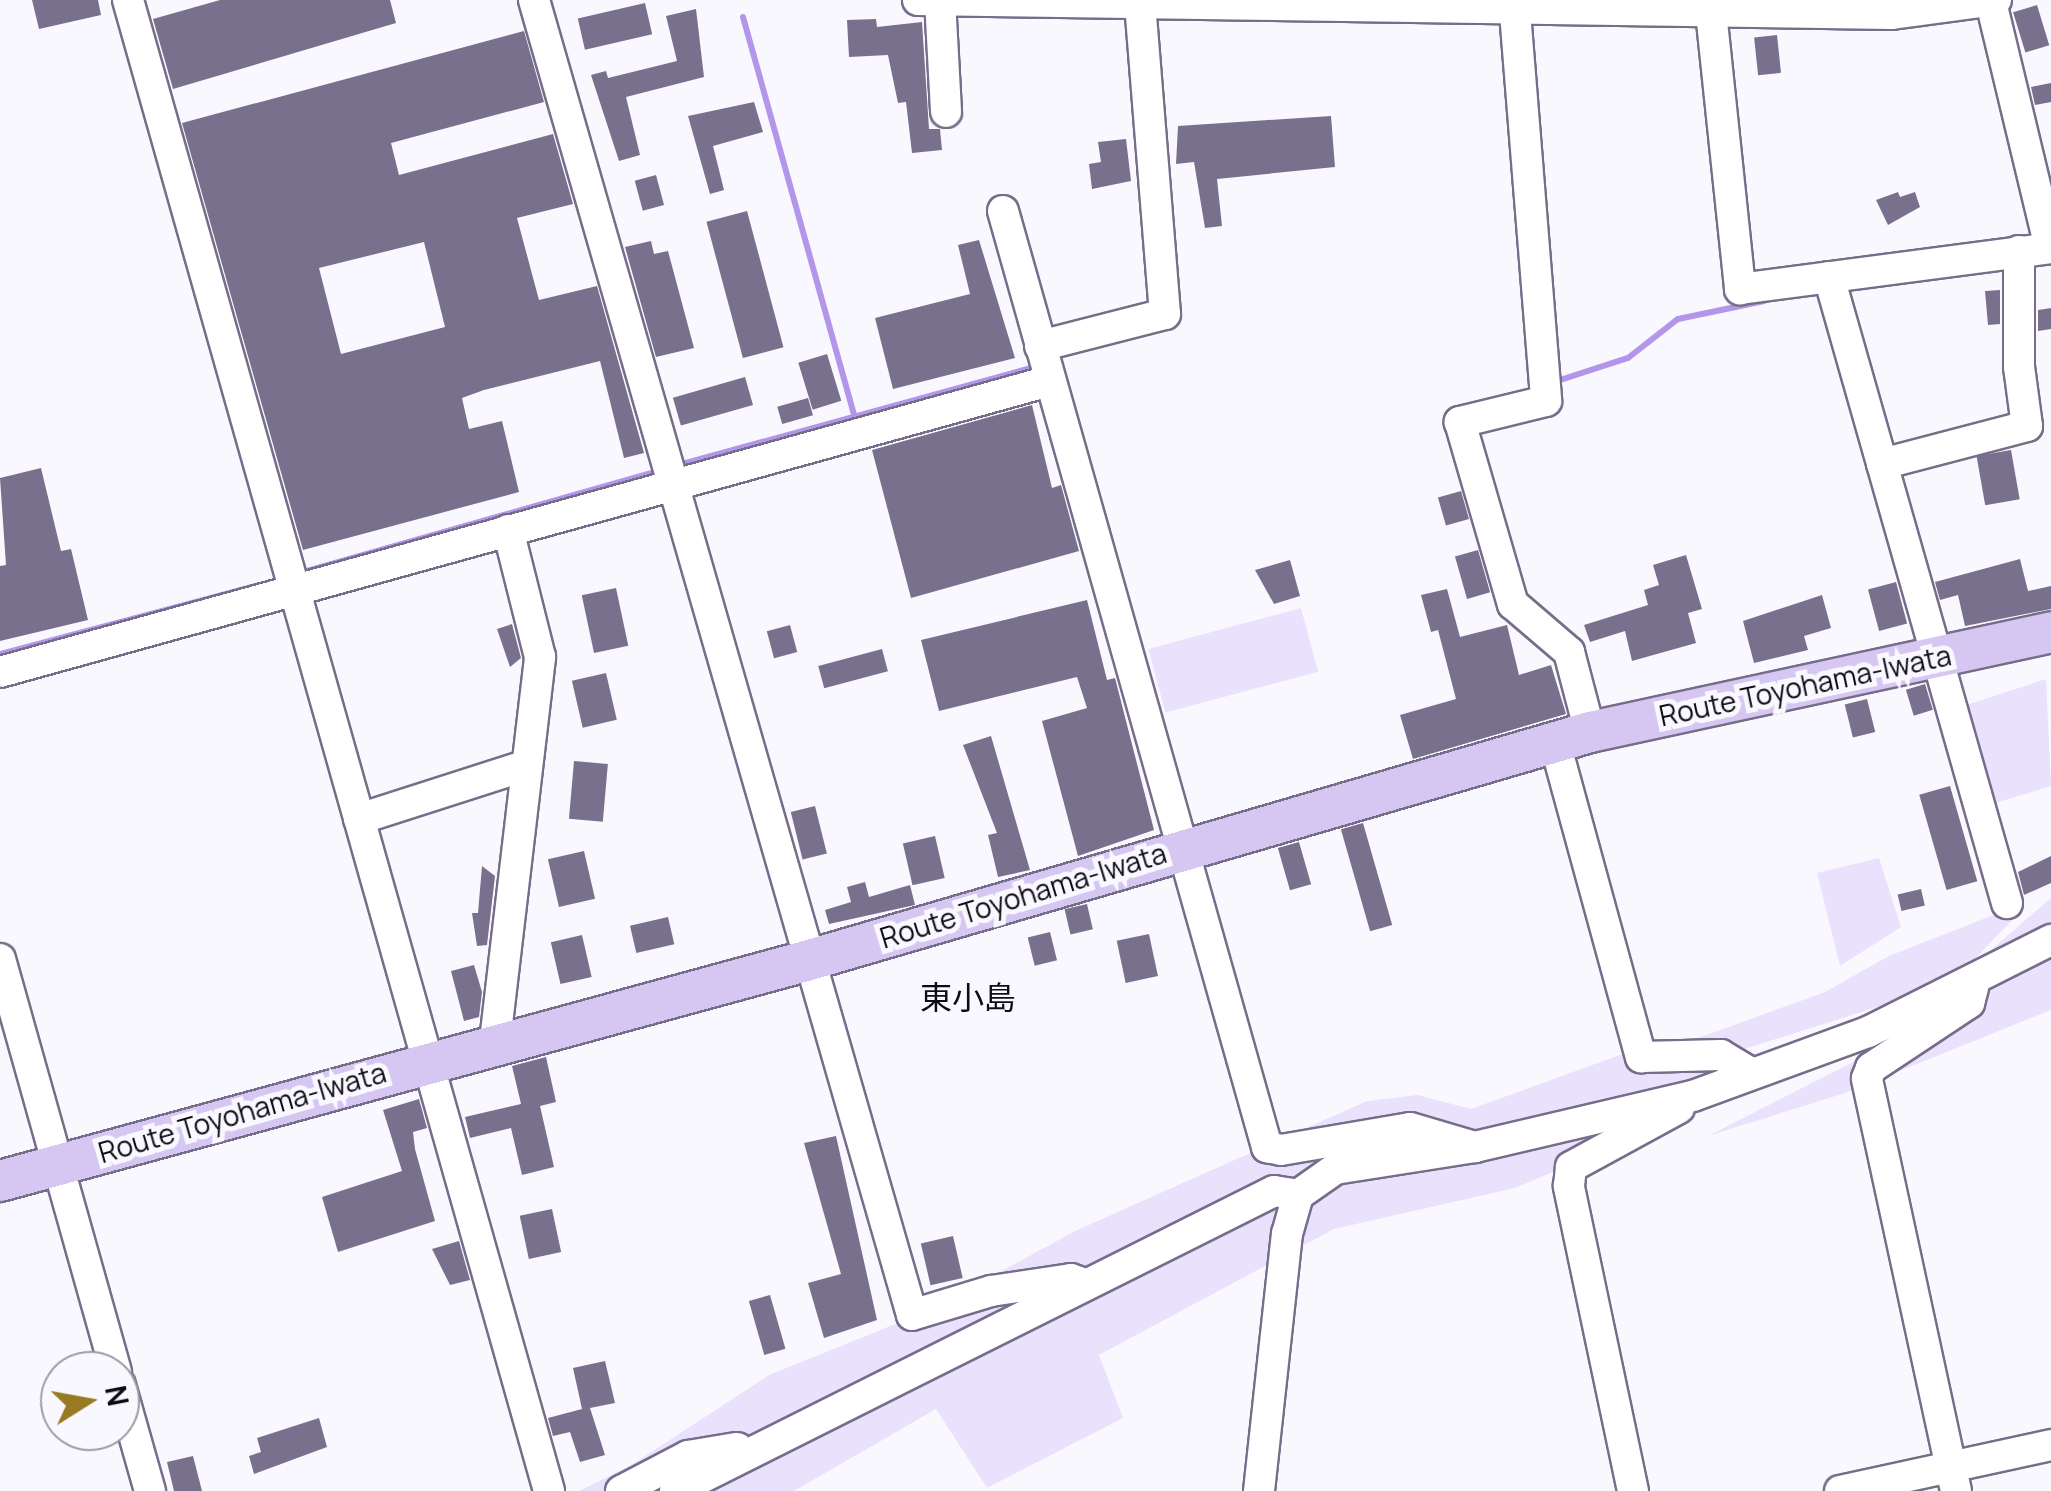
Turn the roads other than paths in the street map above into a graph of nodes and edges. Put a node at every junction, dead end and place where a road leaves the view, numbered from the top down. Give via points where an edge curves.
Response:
1 (128, 0) edge
2 (534, 0) edge
3 (918, 0) edge
4 (940, 0) edge
5 (1993, 1) edge
6 (1140, 2) edge
7 (1514, 5) edge
8 (1891, 7) edge
9 (1711, 12) junction
10 (946, 112) dead end
11 (1003, 211) dead end
12 (2040, 249) edge
13 (1831, 287) junction
14 (1044, 362) junction
15 (1882, 464) junction
16 (672, 484) junction
17 (508, 530) junction
18 (294, 589) junction
19 (2051, 632) edge
20 (1938, 657) junction
21 (0, 672) edge
22 (1572, 738) junction
23 (527, 766) junction
24 (359, 819) junction
25 (1178, 848) junction
26 (2007, 902) dead end
27 (2051, 916) edge
28 (2051, 940) edge
29 (0, 959) edge
30 (806, 960) junction
31 (1974, 982) junction
32 (495, 1041) junction
33 (426, 1059) junction
34 (1749, 1072) junction
35 (1693, 1096) junction
36 (1475, 1148) junction
37 (56, 1165) junction
38 (0, 1181) edge
39 (1298, 1195) junction
40 (1085, 1284) junction
41 (110, 1351) edge
42 (760, 1445) junction
43 (2051, 1445) edge
44 (139, 1451) edge
45 (1953, 1480) edge
46 (150, 1491) edge
47 (549, 1491) edge
48 (622, 1491) edge
49 (675, 1491) edge
50 (1260, 1491) edge
51 (1634, 1491) edge
52 (1840, 1491) edge

1 - 18 street
2 - 16 street
3 - 4 street
4 - 6 street
4 - 10 street
5 - 8 street
5 - 12 street
6 - 7 street
6 - 14 street via 1165,314
7 - 9 street
7 - 22 street via 1546,401 1460,422 1514,604 1568,652
8 - 9 street
9 - 13 street via 1740,289
11 - 14 street
12 - 13 street
12 - 15 street via 2019,367 2027,426
13 - 15 street
14 - 16 street
14 - 25 street
15 - 20 street
16 - 17 street
16 - 30 street
17 - 18 street
17 - 23 street via 540,656
18 - 21 street
18 - 24 street
19 - 20 main road, Route Toyohama-Iwata
20 - 22 main road, Route Toyohama-Iwata
20 - 26 street
22 - 25 main road, Route Toyohama-Iwata
22 - 34 street via 1642,1057 1721,1055
23 - 24 street
23 - 32 street
24 - 33 street
25 - 30 main road, Route Toyohama-Iwata
25 - 36 street via 1266,1147 1282,1150 1410,1128
27 - 31 street via 1976,962
28 - 31 street
29 - 37 street
30 - 32 main road, Route Toyohama-Iwata
30 - 40 street via 912,1316 991,1291 1071,1279
31 - 34 street via 1868,1032
31 - 45 street via 1969,1003 1871,1068 1867,1078
32 - 33 main road, Route Toyohama-Iwata
33 - 37 main road, Route Toyohama-Iwata
33 - 47 street
34 - 35 street
35 - 36 street
35 - 51 street via 1668,1117 1572,1167 1568,1186
36 - 39 street via 1335,1169
37 - 38 main road, Route Toyohama-Iwata
37 - 41 street
39 - 40 street via 1274,1191
39 - 50 street via 1287,1234
40 - 42 street
42 - 48 street via 688,1456
42 - 49 street
43 - 45 street
44 - 46 street
45 - 52 street

